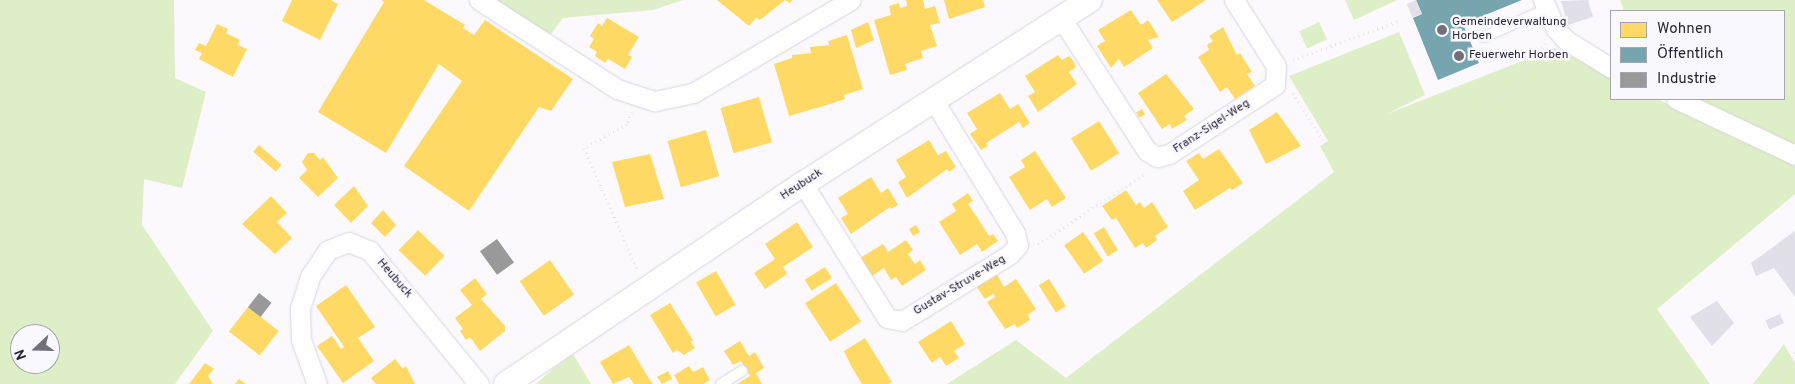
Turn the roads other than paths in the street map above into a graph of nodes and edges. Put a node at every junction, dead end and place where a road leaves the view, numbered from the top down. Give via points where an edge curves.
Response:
1 (479, 0) edge
2 (851, 0) edge
3 (1090, 0) edge
4 (1234, 0) edge
5 (1545, 5) edge
6 (1062, 18) junction
7 (1484, 37) dead end
8 (1610, 67) edge
9 (933, 99) junction
10 (1678, 100) edge
11 (1795, 155) edge
12 (803, 184) junction
13 (742, 371) dead end
14 (516, 381) edge
15 (317, 384) edge
16 (478, 384) edge
17 (721, 384) edge

1 - 2 street via 617,89 655,101 693,93
3 - 6 street, Heubuck
4 - 6 street, Franz-Sigel-Weg via 1276,73 1275,86 1170,154 1157,157 1147,151
5 - 7 lane
5 - 8 street via 1556,29 1566,40
6 - 9 street, Heubuck
9 - 12 street, Heubuck
9 - 12 street, Gustav-Struve-Weg via 1015,233 1018,245 1009,255 902,321 887,318
10 - 11 street
12 - 14 street, Heubuck
13 - 17 lane
15 - 16 street, Heubuck via 301,340 300,308 311,275 328,250 349,242 370,251

